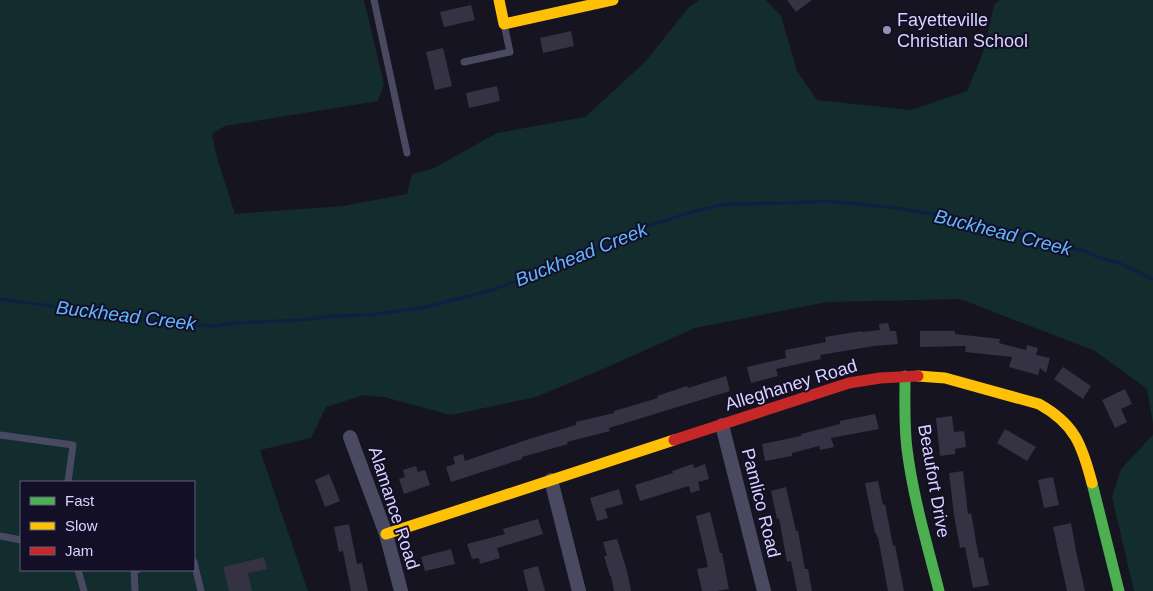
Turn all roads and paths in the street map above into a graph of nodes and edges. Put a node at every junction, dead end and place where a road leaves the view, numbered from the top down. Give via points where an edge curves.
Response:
1 (374, 0) edge
2 (499, 0) edge
3 (613, 0) edge
4 (504, 24) junction
5 (464, 62) dead end
6 (407, 154) dead end
7 (905, 376) junction
8 (722, 425) junction
9 (0, 435) edge
10 (350, 437) dead end
11 (551, 480) junction
12 (68, 481) edge
13 (386, 534) junction
14 (0, 536) edge
15 (20, 540) edge
16 (195, 566) edge
17 (78, 571) edge
18 (134, 571) edge
19 (84, 591) edge
20 (136, 591) edge
21 (201, 591) edge
22 (400, 591) edge
23 (579, 591) edge
24 (764, 591) edge
25 (938, 591) edge
26 (1119, 591) edge

1 - 6 lane
2 - 4 street
3 - 4 street
4 - 5 lane via 510,52
7 - 8 street, Alleghaney Road via 849,383
7 - 25 street, Beaufort Drive via 907,448
7 - 26 street, Alleghaney Road via 945,378 1039,404 1072,429 1085,458
8 - 11 street, Alleghaney Road
8 - 24 street, Pamlico Road
9 - 12 lane via 73,445
10 - 13 street, Alamance Road
11 - 13 street, Alleghaney Road
11 - 23 street
13 - 22 street, Alamance Road
14 - 15 lane
16 - 21 lane
17 - 19 lane
18 - 20 lane

